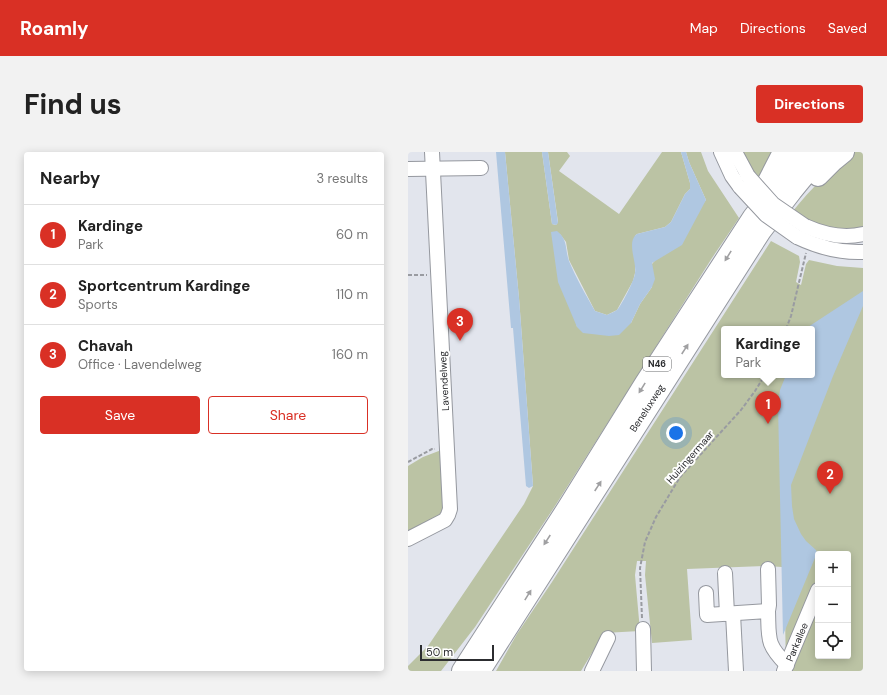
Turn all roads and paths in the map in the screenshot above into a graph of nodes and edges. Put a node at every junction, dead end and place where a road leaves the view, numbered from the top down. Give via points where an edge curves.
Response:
1 (432, 152) edge
2 (721, 152) edge
3 (735, 152) edge
4 (783, 152) edge
5 (804, 152) edge
6 (824, 152) edge
7 (844, 152) edge
8 (433, 168) junction
9 (481, 168) dead end
10 (408, 169) edge
11 (744, 181) junction
12 (753, 217) junction
13 (801, 232) junction
14 (863, 234) edge
15 (806, 252) dead end
16 (863, 252) edge
17 (743, 260) junction
18 (408, 275) edge
19 (438, 275) junction
20 (787, 326) edge
21 (763, 378) edge
22 (448, 448) junction
23 (408, 462) edge
24 (408, 539) edge
25 (768, 569) dead end
26 (725, 573) dead end
27 (706, 593) dead end
28 (815, 597) edge
29 (768, 612) junction
30 (730, 614) junction
31 (499, 627) junction
32 (643, 629) joint
33 (608, 638) dead end
34 (786, 668) edge
35 (449, 671) edge
36 (462, 671) edge
37 (480, 671) edge
38 (490, 671) edge
39 (592, 671) edge
40 (644, 671) edge
41 (736, 671) edge

1 - 8 street, Lavendelweg
2 - 11 street via 732,176
3 - 11 street
4 - 12 highway, N46 via 766,183
5 - 12 highway, Beneluxweg / N46
6 - 17 highway, Beneluxweg / N46 via 769,220
7 - 17 highway, N46 via 795,198
8 - 9 street
8 - 10 street
8 - 19 street, Lavendelweg
11 - 13 street, bridge via 766,215 787,231
12 -> 31 highway, Beneluxweg / N46 via 645,383
13 - 14 street via 816,231 840,236
13 - 16 street via 826,248 844,252
15 - 20 path
31 -> 17 highway, Beneluxweg / N46
18 - 19 path
19 - 22 street, Lavendelweg
21 - 32 path, Huizingermaar via 741,410 680,477 656,516 645,542 640,568
22 - 23 path via 432,449
22 - 24 street, Lavendelweg via 448,515 444,520
25 - 29 street
26 - 30 street
27 - 30 street via 707,615
28 - 34 street, Parkallee
29 - 30 street
29 - 34 street via 770,644
30 - 41 street
31 - 35 highway, N46
31 - 36 highway, Beneluxweg / N46
31 - 37 highway, Beneluxweg / N46
31 - 38 highway, N46
32 - 40 street
33 - 39 street

